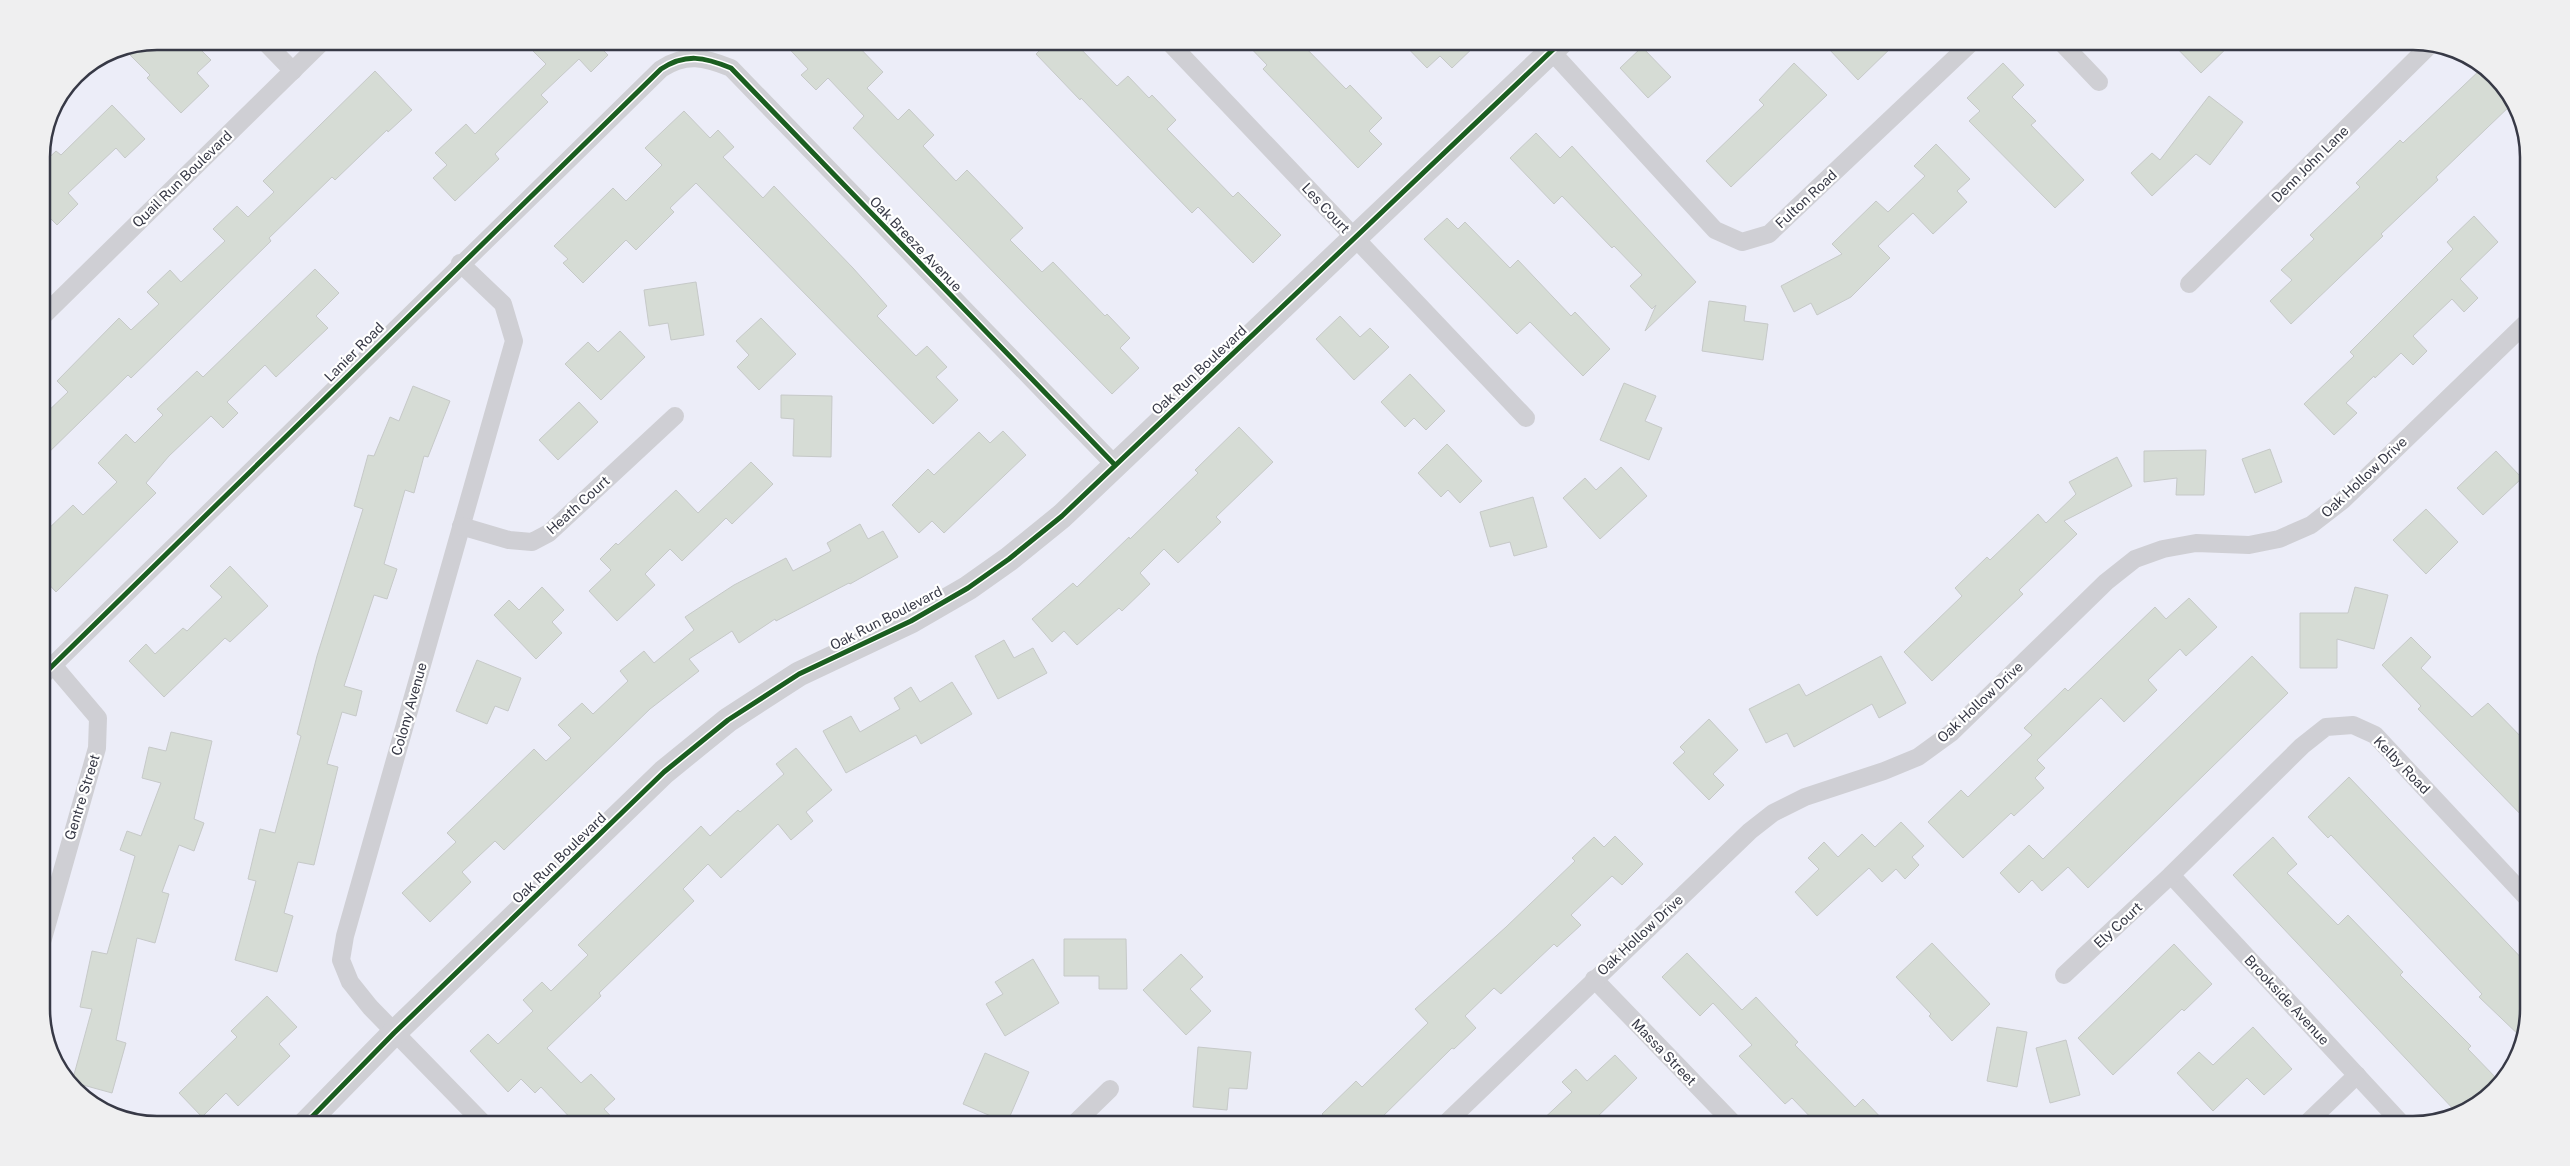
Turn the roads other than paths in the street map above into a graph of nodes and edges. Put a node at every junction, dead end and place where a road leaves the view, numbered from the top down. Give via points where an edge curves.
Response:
1 (273, 50) edge
2 (314, 50) edge
3 (1176, 50) edge
4 (1546, 50) edge
5 (1557, 50) edge
6 (1963, 50) edge
7 (2069, 50) edge
8 (2424, 51) edge
9 (691, 58) joint
10 (293, 71) junction
11 (2099, 82) dead end
12 (1355, 239) junction
13 (460, 264) junction
14 (2189, 284) dead end
15 (50, 310) edge
16 (2520, 329) edge
17 (675, 416) dead end
18 (1526, 418) dead end
19 (1114, 465) junction
20 (461, 526) junction
21 (50, 668) edge
22 (50, 674) edge
23 (2171, 875) junction
24 (2520, 890) edge
25 (50, 914) edge
26 (2064, 975) dead end
27 (1594, 979) junction
28 (394, 1032) junction
29 (2358, 1075) junction
30 (1110, 1089) dead end
31 (313, 1116) edge
32 (475, 1116) edge
33 (1082, 1116) edge
34 (1453, 1116) edge
35 (1726, 1116) edge
36 (2315, 1116) edge
37 (2395, 1116) edge

1 - 10 street
2 - 10 street, Quail Run Boulevard
3 - 12 street, Les Court
4 - 12 street, Oak Run Boulevard
5 - 6 street, Fulton Road via 1715,230 1742,242 1769,234
7 - 11 street
8 - 14 street, Denn John Lane
9 - 13 street, Lanier Road via 675,60 661,69
9 - 19 street, Oak Breeze Avenue via 712,60 731,68
10 - 15 street, Quail Run Boulevard
12 - 18 street, Les Court
12 - 19 street, Oak Run Boulevard
13 - 20 street, Colony Avenue via 503,304 514,341
13 - 21 street, Lanier Road
16 - 27 street, Oak Hollow Drive via 2342,501 2311,525 2279,539 2248,545 2196,543 2163,549 2135,559 2106,582 1951,733 1918,757 1884,772 1805,797 1774,813 1750,831
17 - 20 street, Heath Court via 549,533 532,542 509,540
19 - 28 street, Oak Run Boulevard via 1062,516 968,588 911,622 799,674 728,720 664,772
20 - 28 street, Colony Avenue via 345,936 341,960 350,982
22 - 25 street, Gentre Street via 98,718 97,748
23 - 24 street, Kelby Road via 2302,746 2326,727 2353,725 2375,735
23 - 26 street, Ely Court
23 - 29 street, Brookside Avenue
27 - 34 street, Oak Hollow Drive
27 - 35 street, Massa Street
28 - 31 street, Oak Run Boulevard
28 - 32 street, Colony Avenue
29 - 36 street
29 - 37 street, Brookside Avenue
30 - 33 street

